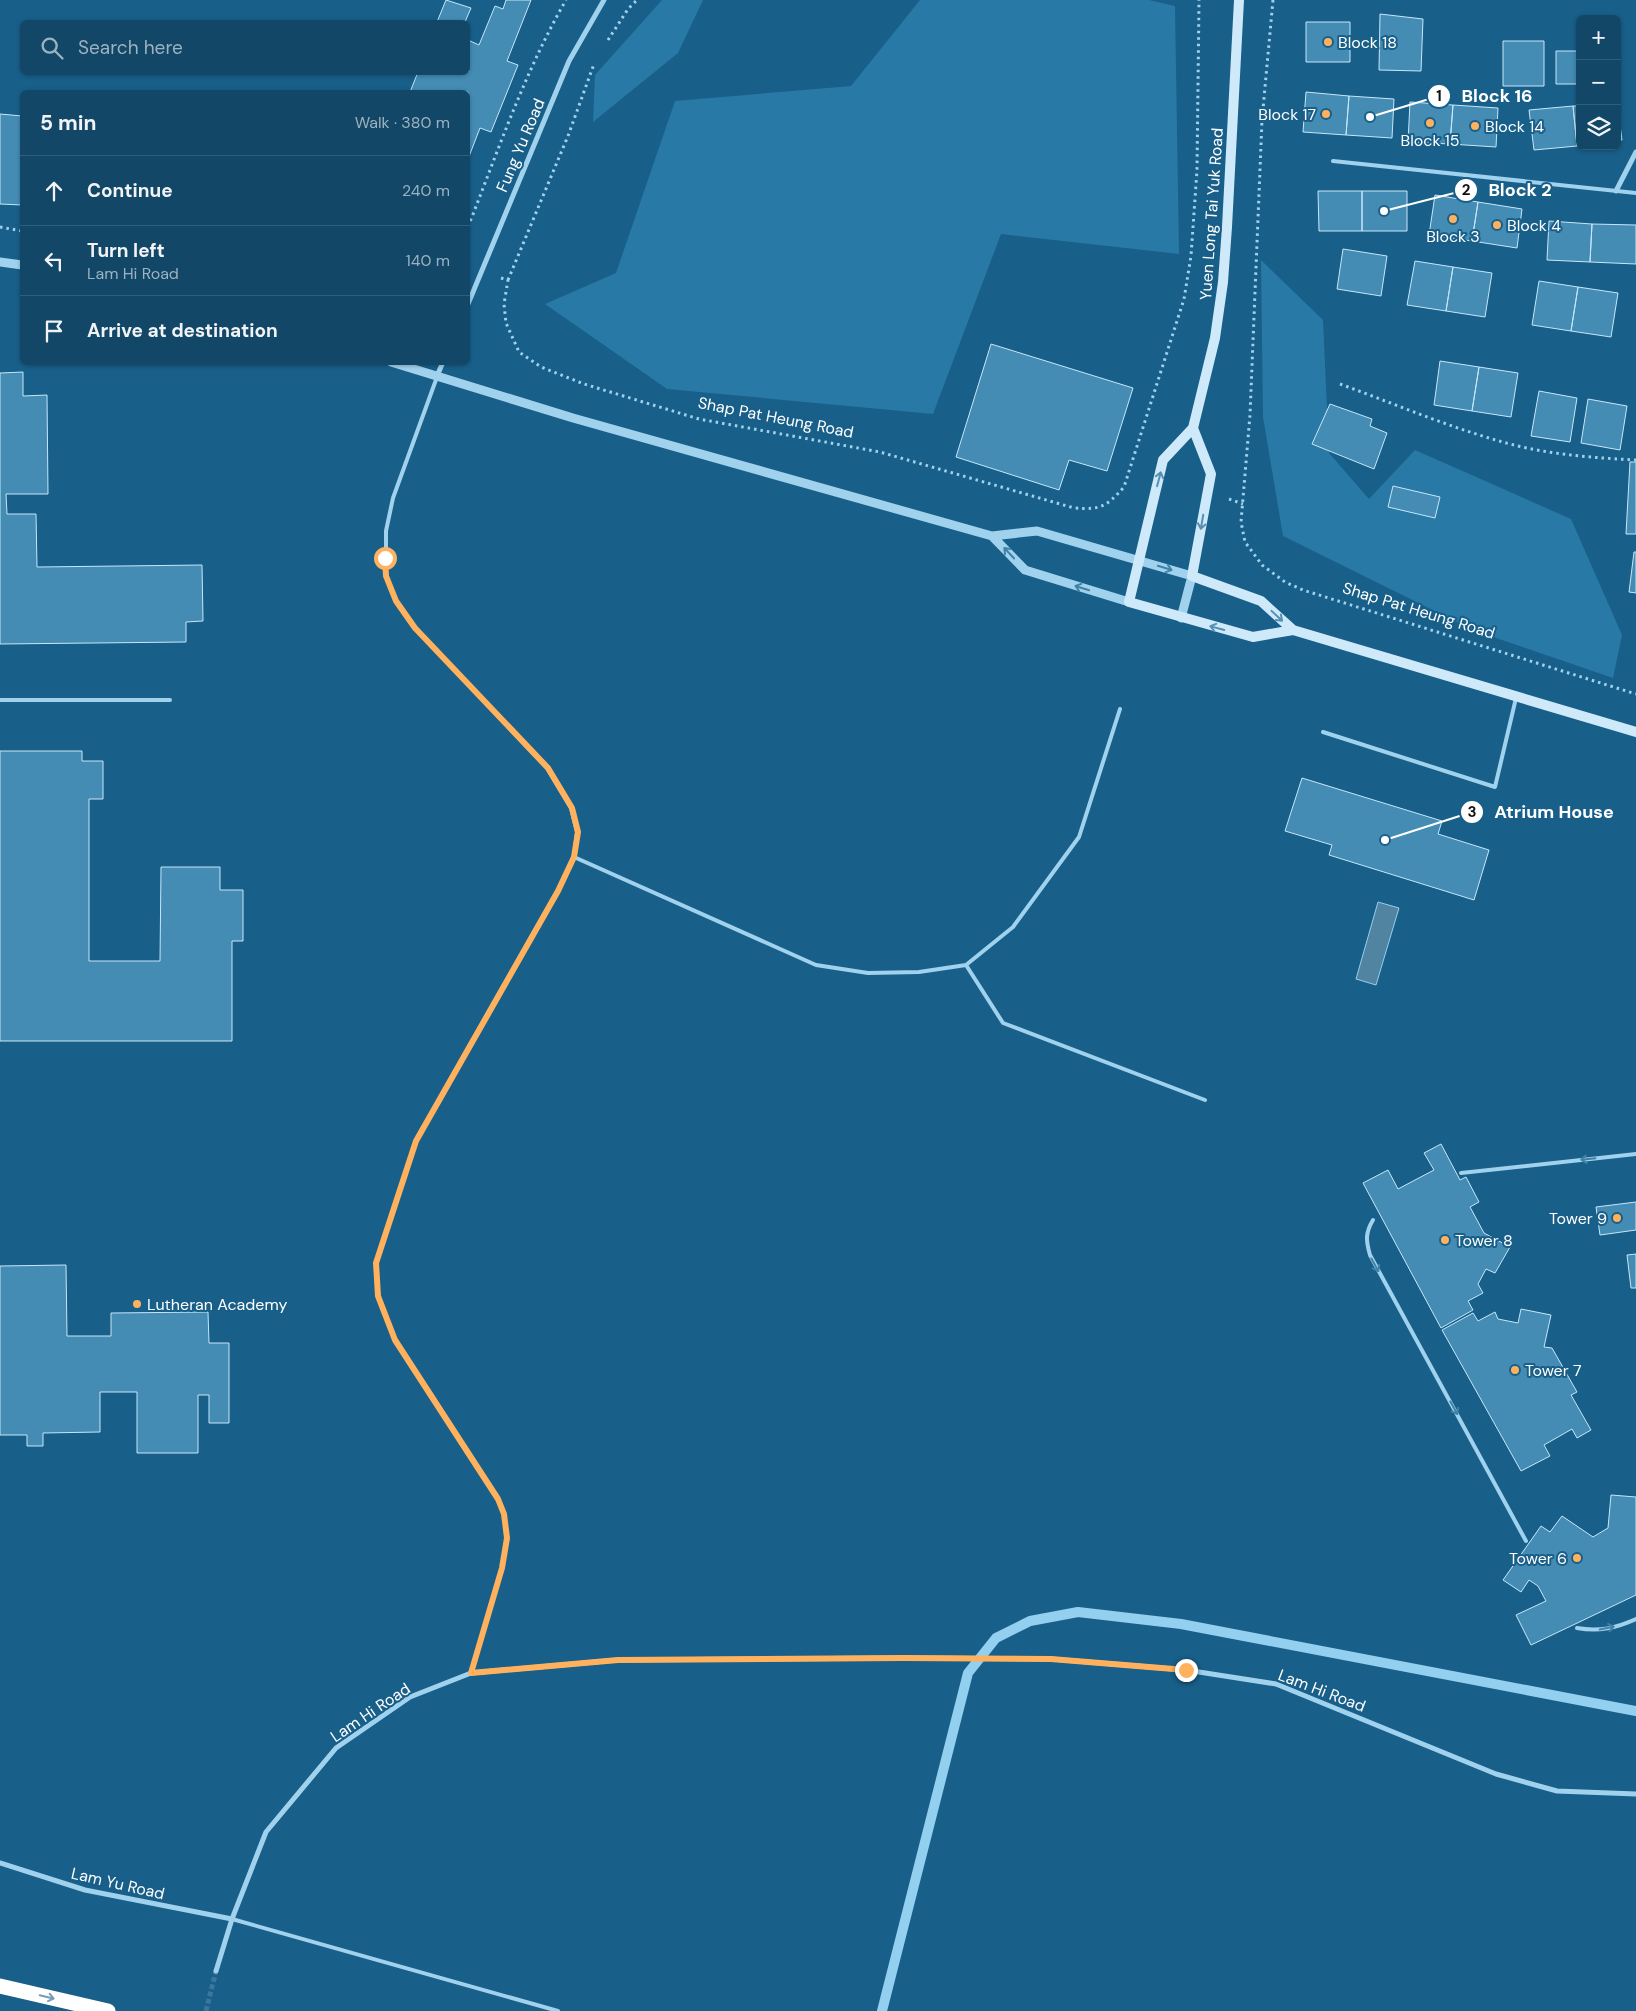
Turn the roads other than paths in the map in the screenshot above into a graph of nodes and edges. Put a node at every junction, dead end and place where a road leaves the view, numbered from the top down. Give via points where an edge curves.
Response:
1 (604, 0) edge
2 (1239, 0) edge
3 (1636, 152) edge
4 (1333, 161) dead end
5 (1616, 191) junction
6 (1636, 193) edge
7 (0, 262) edge
8 (20, 265) edge
9 (470, 299) edge
10 (401, 365) edge
11 (442, 365) edge
12 (438, 376) junction
13 (1193, 428) junction
14 (992, 536) junction
15 (1138, 560) junction
16 (1192, 576) junction
17 (1129, 602) junction
18 (1182, 618) junction
19 (1292, 630) junction
20 (1516, 698) junction
21 (0, 700) edge
22 (170, 700) dead end
23 (1120, 709) dead end
24 (1322, 732) dead end
25 (1636, 732) edge
26 (574, 857) junction
27 (966, 965) junction
28 (1205, 1100) dead end
29 (1636, 1154) edge
30 (1461, 1173) dead end
31 (1373, 1220) dead end
32 (1526, 1541) dead end
33 (1636, 1619) edge
34 (1577, 1628) dead end
35 (471, 1673) junction
36 (1636, 1794) edge
37 (0, 1863) edge
38 (232, 1919) junction
39 (216, 1971) tunnel mouth
40 (0, 1986) edge
41 (108, 2011) edge
42 (558, 2011) edge

1 - 9 street, Fung Yu Road via 569,61
2 - 13 main road, Yuen Long Tai Yuk Road via 1223,282 1215,338
3 - 5 street
4 - 5 lane
5 - 6 lane
7 - 8 street
10 - 12 street
11 - 12 street
12 - 14 street via 583,421
12 - 26 lane via 393,498 386,531 386,576 396,601 415,628 548,768 572,808 578,832
15 -> 13 main road, Yuen Long Tai Yuk Road via 1164,460
13 -> 16 main road via 1211,474
14 - 15 street via 1037,531
17 -> 14 street via 1025,570
15 -> 16 street
15 - 17 main road, Yuen Long Tai Yuk Road
16 - 18 street
16 -> 19 main road via 1261,601
17 - 18 main road
19 -> 18 main road via 1253,637
19 - 20 main road
20 - 24 lane via 1495,787
20 - 25 main road
21 - 22 lane
23 - 27 lane via 1078,837 1013,927
26 - 27 lane via 816,965 868,974 919,972
26 - 35 lane via 558,891 416,1141 376,1263 378,1296 395,1340 498,1499 504,1514 507,1538 502,1568
27 - 28 lane via 1003,1023
29 -> 30 lane
31 -> 32 lane via 1366,1241 1370,1255
34 -> 33 lane via 1594,1631
35 - 36 street, Lam Hi Road via 618,1660 903,1658 1051,1659 1186,1670 1276,1684 1496,1774 1557,1791
35 - 38 street, Lam Hi Road via 410,1697 336,1748 266,1832
37 - 38 street, Lam Yu Road via 84,1890
38 - 39 street, Lam Hi Road
38 - 42 lane
40 -> 41 highway

